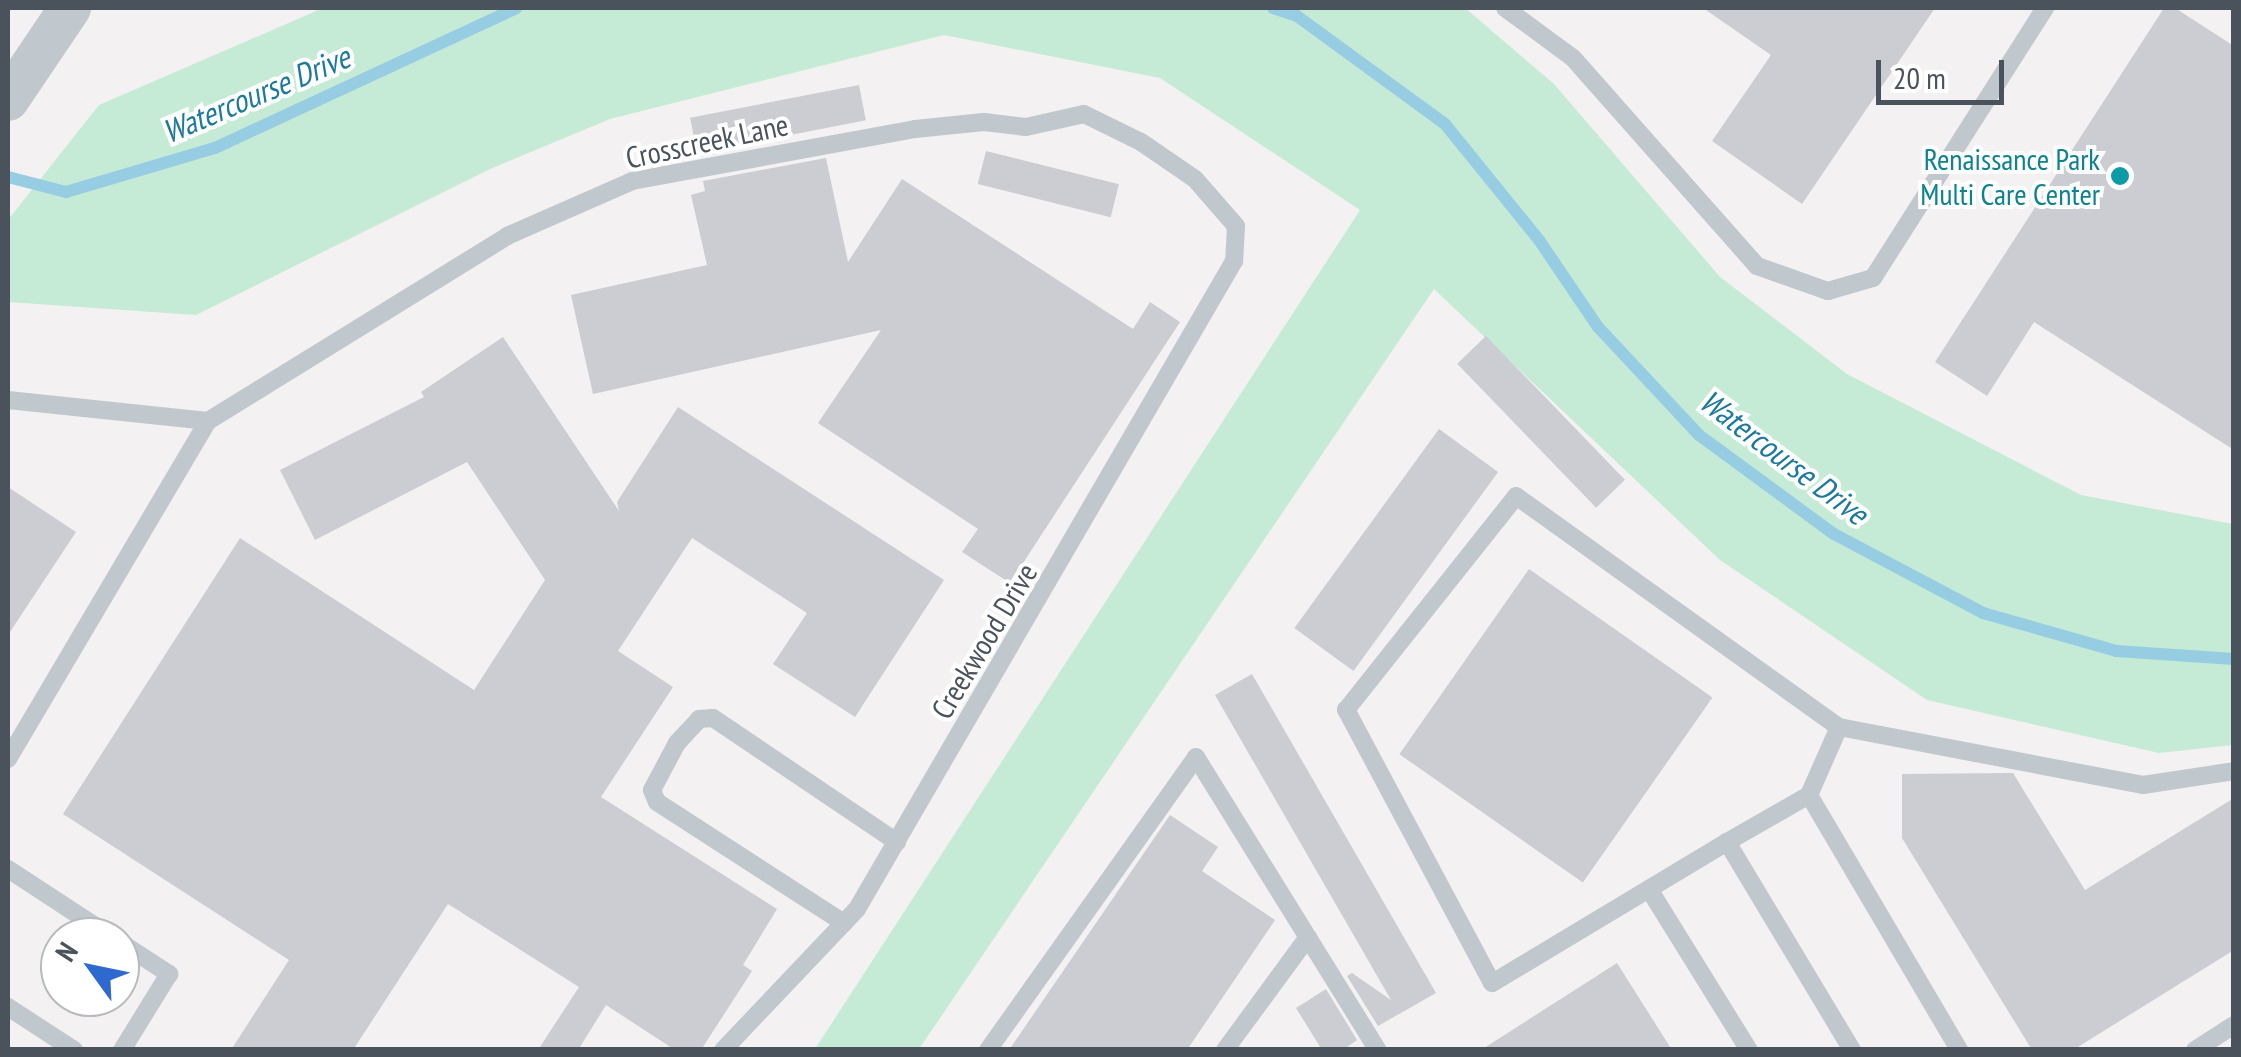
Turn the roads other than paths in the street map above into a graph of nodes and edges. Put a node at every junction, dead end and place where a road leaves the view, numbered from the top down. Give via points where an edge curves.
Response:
1 (70, 8) edge
2 (1506, 8) edge
3 (2045, 8) edge
4 (18, 85) edge
5 (1236, 226) joint
6 (8, 400) edge
7 (208, 421) junction
8 (16, 727) edge
9 (1840, 727) junction
10 (8, 759) edge
11 (2234, 771) edge
12 (1809, 795) junction
13 (897, 842) junction
14 (1727, 842) junction
15 (8, 869) edge
16 (1649, 889) junction
17 (81, 917) edge
18 (844, 924) junction
19 (1308, 937) junction
20 (140, 955) edge
21 (8, 1008) edge
22 (2234, 1025) edge
23 (74, 1050) edge
24 (122, 1050) edge
25 (723, 1050) edge
26 (988, 1050) edge
27 (1226, 1050) edge
28 (1378, 1050) edge
29 (1749, 1050) edge
30 (1852, 1050) edge
31 (1960, 1050) edge
32 (2195, 1050) edge

1 - 4 street
2 - 3 lane via 1573,58 1757,266 1828,291 1872,278
5 - 7 lane, Crosscreek Lane via 1195,179 1084,114 1026,127 984,122 915,128 669,174 632,182 507,236
5 - 13 lane, Creekwood Drive via 1234,261
6 - 7 lane
7 - 8 lane, Crosscreek Lane
8 - 10 lane, Crosscreek Lane
9 - 11 lane via 2143,784
9 - 12 lane
9 - 16 lane via 1516,496 1346,710 1492,983
12 - 14 lane
12 - 31 lane
13 - 18 lane, Creekwood Drive
13 - 18 lane via 713,718 699,719 677,743 652,790 657,802
14 - 16 lane
14 - 30 lane
15 - 17 lane
16 - 29 lane
18 - 25 lane, Creekwood Drive
19 - 26 lane via 1196,757
19 - 27 lane
19 - 28 lane
20 - 24 lane via 169,974
21 - 23 lane
22 - 32 lane

